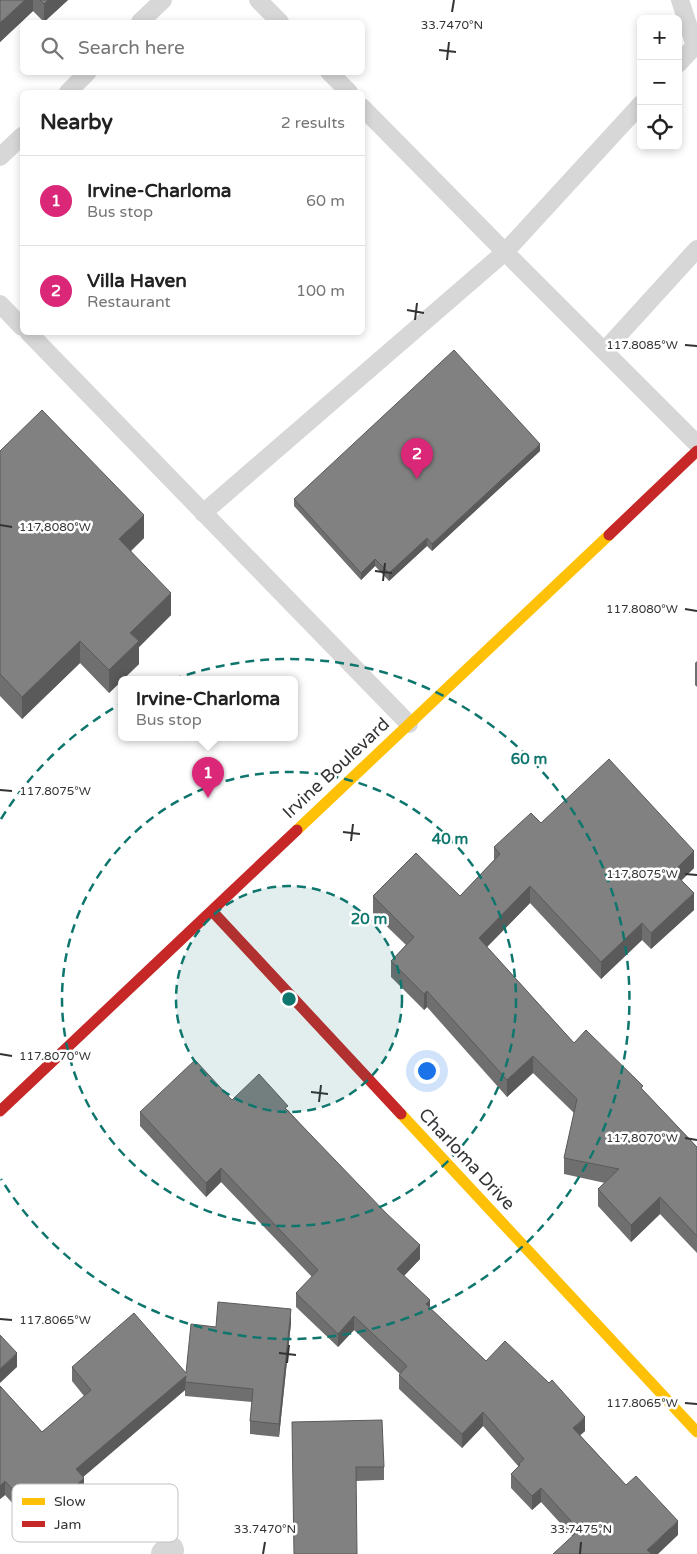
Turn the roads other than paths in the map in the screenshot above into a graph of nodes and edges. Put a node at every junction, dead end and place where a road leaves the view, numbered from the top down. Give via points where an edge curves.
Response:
1 (163, 0) edge
2 (258, 0) edge
3 (680, 0) edge
4 (142, 20) edge
5 (278, 20) edge
6 (696, 47) edge
7 (682, 60) edge
8 (85, 75) edge
9 (332, 75) edge
10 (70, 90) edge
11 (347, 90) edge
12 (640, 105) edge
13 (365, 110) edge
14 (20, 138) edge
15 (0, 158) edge
16 (697, 249) edge
17 (505, 252) junction
18 (0, 304) edge
19 (20, 325) edge
20 (31, 335) edge
21 (605, 350) junction
22 (697, 444) edge
23 (697, 451) edge
24 (203, 513) junction
25 (409, 724) junction
26 (212, 911) junction
27 (0, 1111) edge
28 (697, 1432) edge

1 - 4 lane
2 - 5 lane
3 - 6 lane
6 - 7 lane
8 - 10 lane
9 - 11 lane
12 - 17 lane
13 - 17 lane
14 - 15 lane
16 - 21 lane
17 - 21 lane
17 - 24 lane
18 - 19 lane
20 - 24 lane
21 - 22 lane
23 - 25 main road, Irvine Boulevard
24 - 25 lane
25 - 26 main road, Irvine Boulevard
26 - 27 main road, Irvine Boulevard
26 - 28 main road, Charloma Drive

